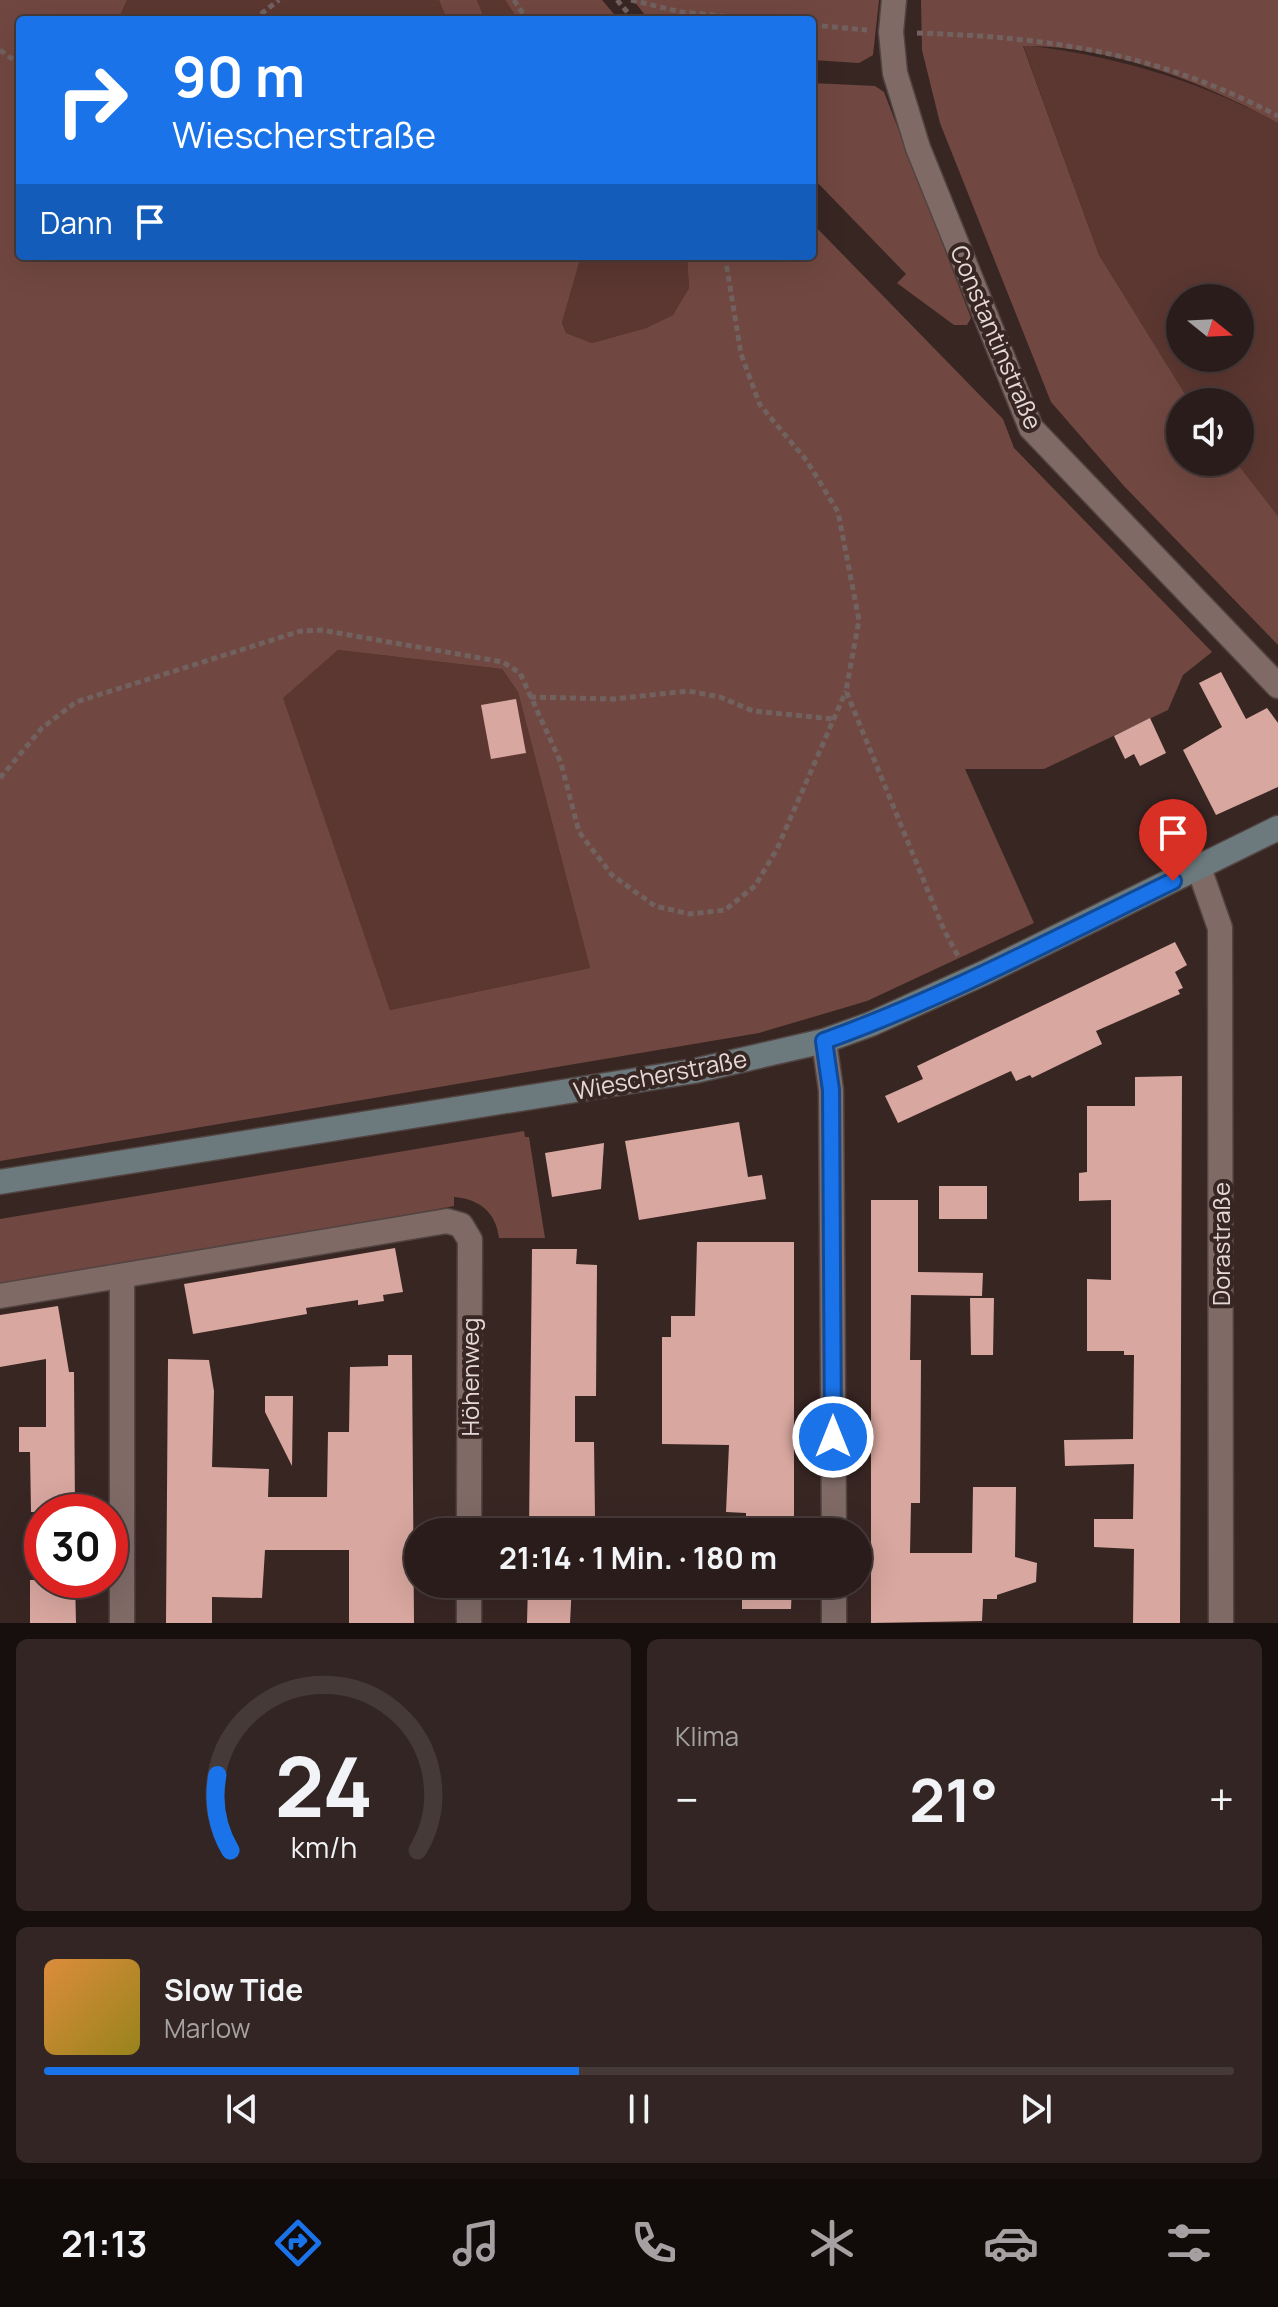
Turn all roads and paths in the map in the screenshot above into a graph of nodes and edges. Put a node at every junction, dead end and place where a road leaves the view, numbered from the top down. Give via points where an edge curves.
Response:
1 (279, 0) edge
2 (617, 0) edge
3 (631, 0) edge
4 (894, 0) edge
5 (258, 16) edge
6 (631, 16) edge
7 (722, 16) edge
8 (816, 25) edge
9 (891, 32) junction
10 (1278, 116) edge
11 (726, 260) edge
12 (1278, 686) edge
13 (846, 691) junction
14 (530, 697) junction
15 (834, 719) junction
16 (0, 778) edge
17 (1278, 828) edge
18 (1199, 868) junction
19 (971, 979) junction
20 (824, 1041) junction
21 (0, 1182) edge
22 (122, 1276) junction
23 (0, 1296) edge
24 (469, 1518) edge
25 (834, 1518) edge
26 (469, 1598) edge
27 (834, 1598) edge
28 (122, 1623) edge
29 (469, 1623) edge
30 (834, 1623) edge
31 (1221, 1623) edge

1 - 5 path
2 - 6 path
3 - 7 path
4 - 9 street, Constantinstraße
8 - 9 path
9 - 10 path via 1075,44 1135,58 1236,94
9 - 12 street, Constantinstraße via 895,73 918,148 1031,428
11 - 13 path via 741,354 760,405 807,461 838,512 859,620
13 - 15 path
13 - 19 path via 944,930
14 - 15 path via 614,699 688,691 753,711
14 - 15 path via 561,763 579,832 612,875 655,906 690,914 725,910 755,886 777,849
14 - 16 path via 520,673 503,662 321,630 301,631 76,702 42,728
17 - 18 main road, Wiescherstraße
18 - 19 main road, Wiescherstraße
18 - 31 street, Dorastraße via 1220,928
19 - 20 main road, Wiescherstraße
20 - 21 main road, Wiescherstraße via 694,1071
20 - 25 street via 831,1090
22 - 23 street
22 - 24 street, Höhenweg via 447,1221 461,1225 470,1240
22 - 28 street
26 - 29 street
27 - 30 street

